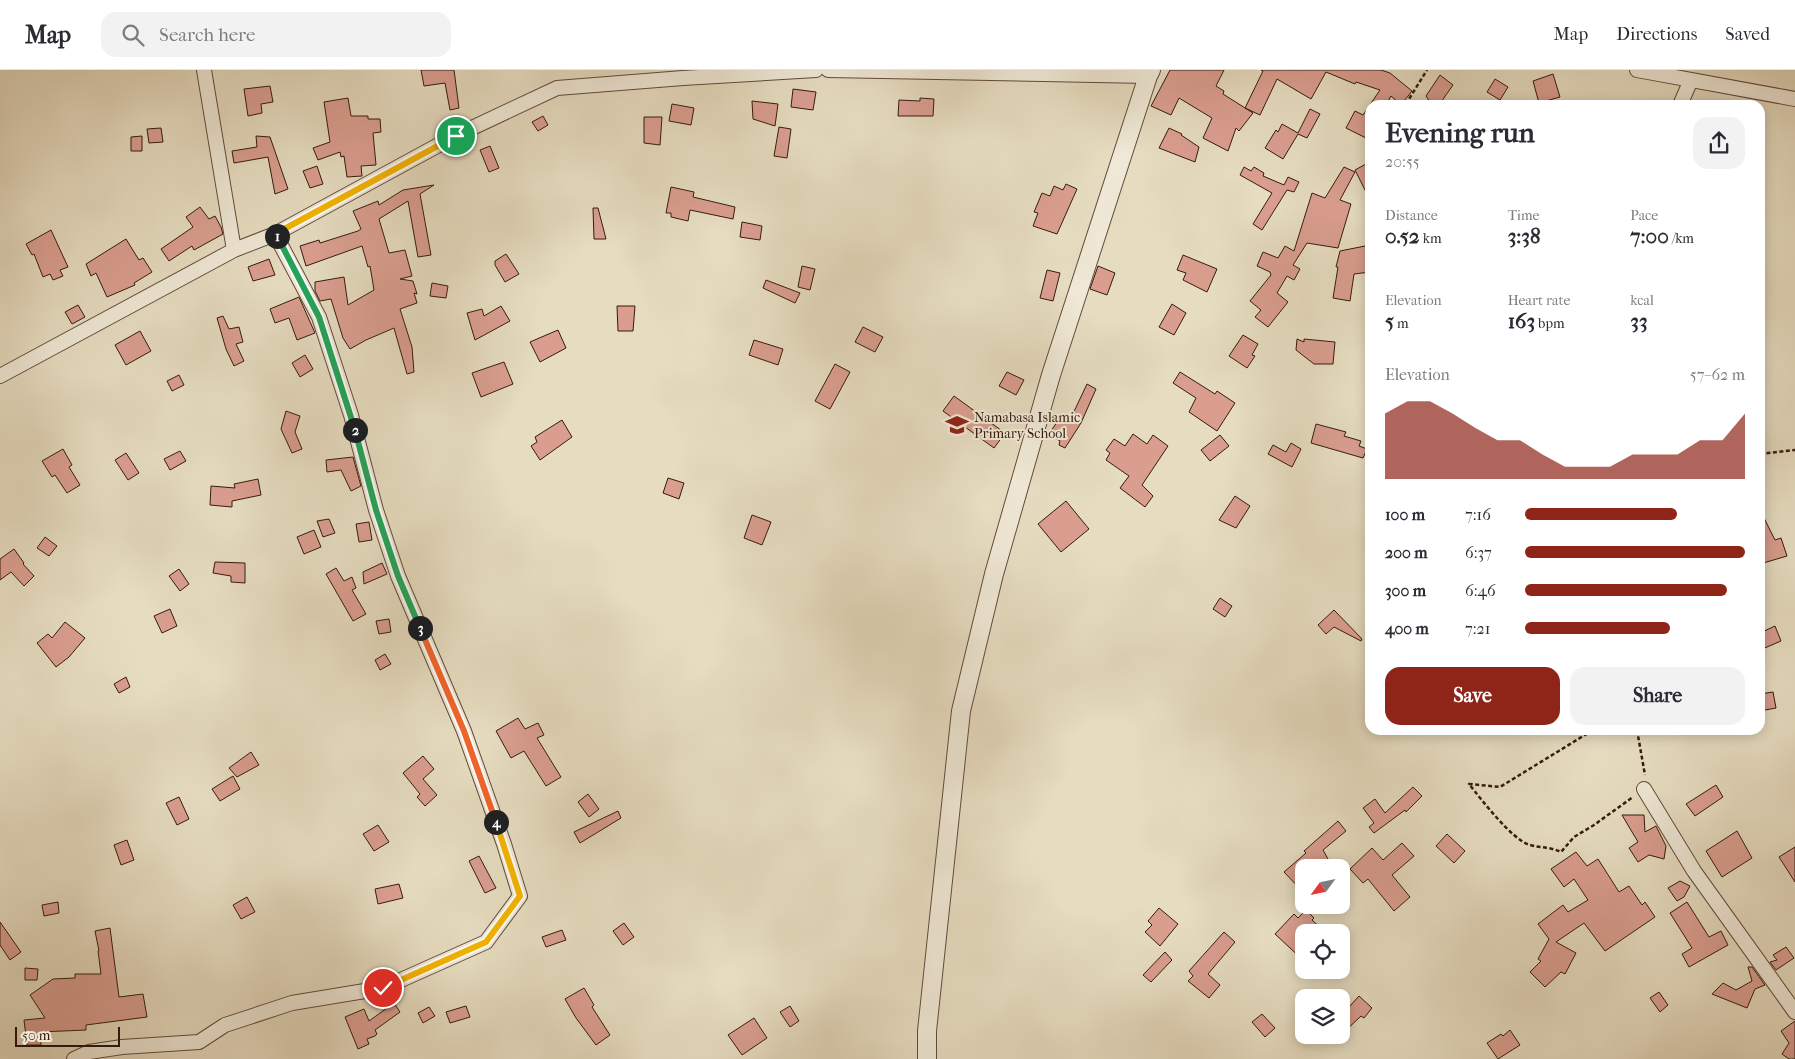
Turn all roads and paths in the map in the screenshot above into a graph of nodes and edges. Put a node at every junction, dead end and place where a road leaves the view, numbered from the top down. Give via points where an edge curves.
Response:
1 (204, 70) edge
2 (816, 70) edge
3 (828, 70) edge
4 (1427, 70) edge
5 (1637, 70) edge
6 (1150, 73) edge
7 (1691, 80) junction
8 (1795, 98) edge
9 (1410, 100) edge
10 (1682, 100) edge
11 (275, 234) junction
12 (234, 250) junction
13 (0, 376) edge
14 (1795, 450) edge
15 (1765, 453) edge
16 (1585, 735) edge
17 (1638, 735) edge
18 (1644, 789) junction
19 (1795, 1012) edge
20 (74, 1059) edge
21 (927, 1059) edge

1 - 12 street
2 - 11 street via 556,88 456,136
3 - 6 street
4 - 9 path
5 - 7 street
6 - 21 street via 1051,375 994,574 961,711 927,1031
7 - 8 street
7 - 10 street
11 - 12 street
11 - 20 street via 319,317 398,576 464,731 520,896 486,942 383,988 292,1003 226,1025 199,1042 122,1046 89,1052
12 - 13 street
14 - 15 path
16 - 18 path via 1500,787 1469,784 1491,811 1523,841 1561,852 1574,837
17 - 18 path via 1646,780
18 - 19 street via 1694,871

